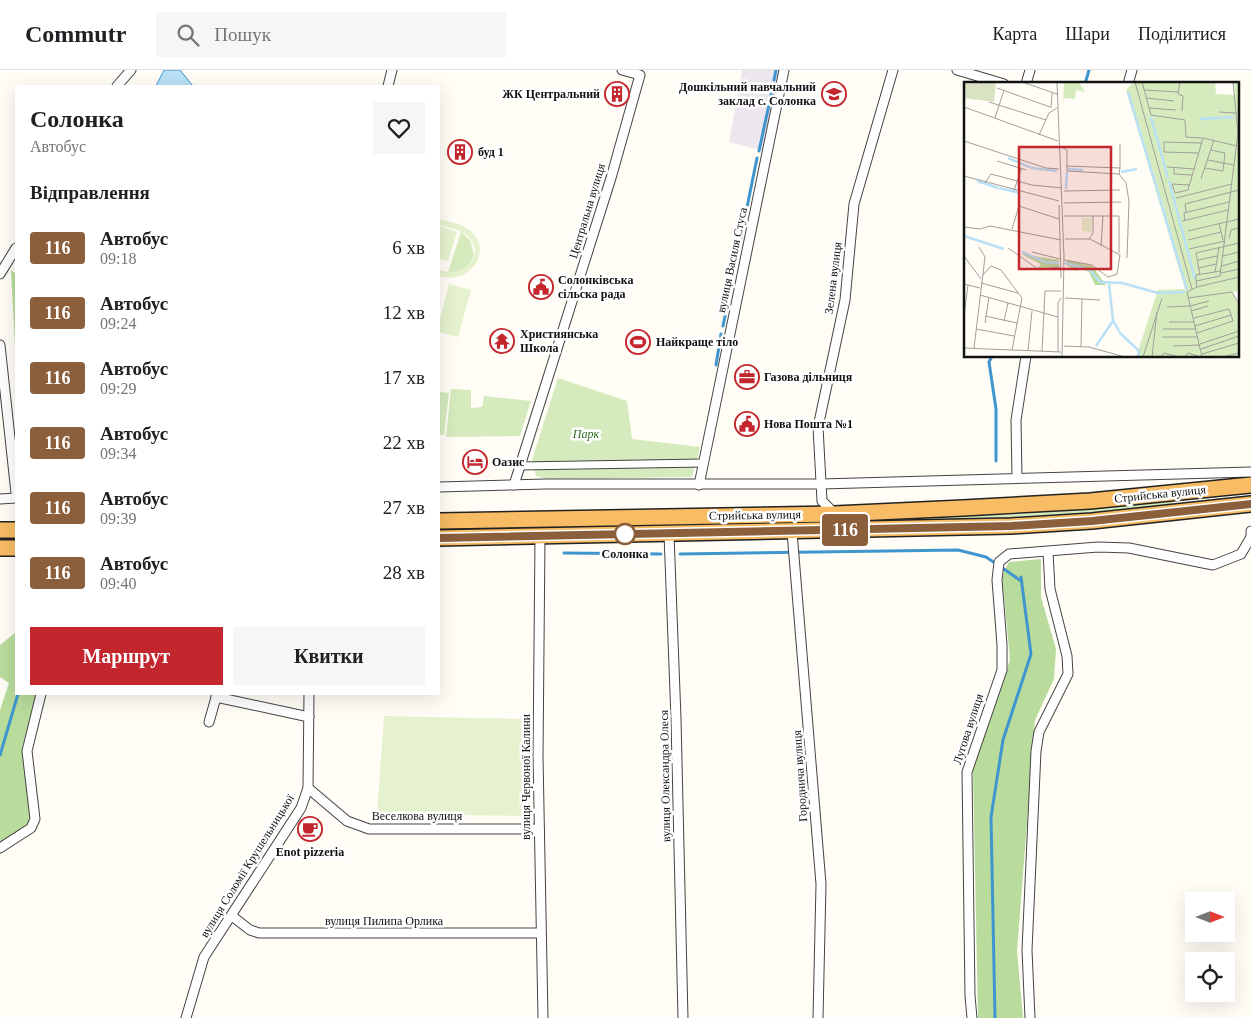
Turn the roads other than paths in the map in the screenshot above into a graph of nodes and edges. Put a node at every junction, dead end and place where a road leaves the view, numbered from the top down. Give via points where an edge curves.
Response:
1 (131, 70) edge
2 (392, 70) edge
3 (622, 70) edge
4 (784, 70) edge
5 (893, 70) edge
6 (957, 70) edge
7 (997, 82) edge
8 (119, 85) edge
9 (388, 85) edge
10 (15, 250) edge
11 (0, 274) edge
12 (0, 345) edge
13 (1026, 358) edge
14 (703, 463) junction
15 (520, 466) junction
16 (1251, 472) edge
17 (1017, 478) junction
18 (15, 484) edge
19 (514, 485) junction
20 (699, 485) junction
21 (1251, 485) edge
22 (440, 487) edge
23 (821, 488) junction
24 (15, 498) edge
25 (0, 499) edge
26 (1251, 508) edge
27 (802, 514) junction
28 (834, 514) junction
29 (440, 521) edge
30 (0, 530) edge
31 (15, 530) edge
32 (1251, 531) edge
33 (792, 532) junction
34 (669, 534) junction
35 (540, 536) junction
36 (440, 538) edge
37 (0, 548) edge
38 (15, 548) edge
39 (1048, 552) junction
40 (41, 695) edge
41 (216, 695) edge
42 (309, 695) edge
43 (309, 717) junction
44 (210, 722) dead end
45 (308, 788) junction
46 (539, 829) junction
47 (0, 848) edge
48 (232, 916) junction
49 (541, 933) junction
50 (186, 1018) edge
51 (543, 1018) edge
52 (682, 1018) edge
53 (818, 1018) edge
54 (972, 1018) edge
55 (1030, 1018) edge

1 - 8 street
2 - 9 street
3 - 15 street, Центральна вулиця via 640,75
4 - 14 street, вулиця Василя Стуса
5 - 23 street, Зелена вулиця via 854,204 844,300 818,427
6 - 7 street
10 - 11 street
12 - 18 street
13 - 17 street via 1016,420
14 - 15 street
14 - 20 street, вулиця Василя Стуса
15 - 19 street, Центральна вулиця
16 - 17 street
17 - 23 street
19 - 20 street
19 - 22 street
20 - 23 street
21 - 28 highway, Стрийська вулиця via 1090,501
23 - 27 street via 815,506
23 - 28 street, Зелена вулиця via 824,504
24 - 25 street
26 - 33 highway, Стрийська вулиця via 1011,526
27 - 28 highway, Стрийська вулиця
27 - 29 highway, Стрийська вулиця
30 - 31 highway
32 - 39 street, Лугова вулиця via 1241,554 1213,565 1129,548 1098,547
33 - 34 highway, Стрийська вулиця
33 - 53 street, Городнича вулиця via 821,884
34 - 35 highway, Стрийська вулиця
34 - 52 street, вулиця Олександра Олеся
35 - 36 highway, Стрийська вулиця
35 - 46 street, вулиця Червоної Калини
37 - 38 highway
39 - 54 street, Лугова вулиця via 1008,554 999,562 996,580 1002,670 967,772
39 - 55 street via 1050,589 1067,656 1068,674 1039,732 1036,751 1027,950
40 - 47 street via 27,751 35,819 31,828
41 - 43 street
41 - 44 street
42 - 43 street, вулиця Соломії Крушельницької
43 - 45 street, вулиця Соломії Крушельницької
45 - 46 street, Веселкова вулиця via 347,821 369,829
45 - 48 street, вулиця Соломії Крушельницької via 301,808
46 - 49 street, вулиця Червоної Калини
48 - 49 street, вулиця Пилипа Орлика via 259,933
48 - 50 street, вулиця Соломії Крушельницької via 204,957
49 - 51 street, вулиця Червоної Калини

